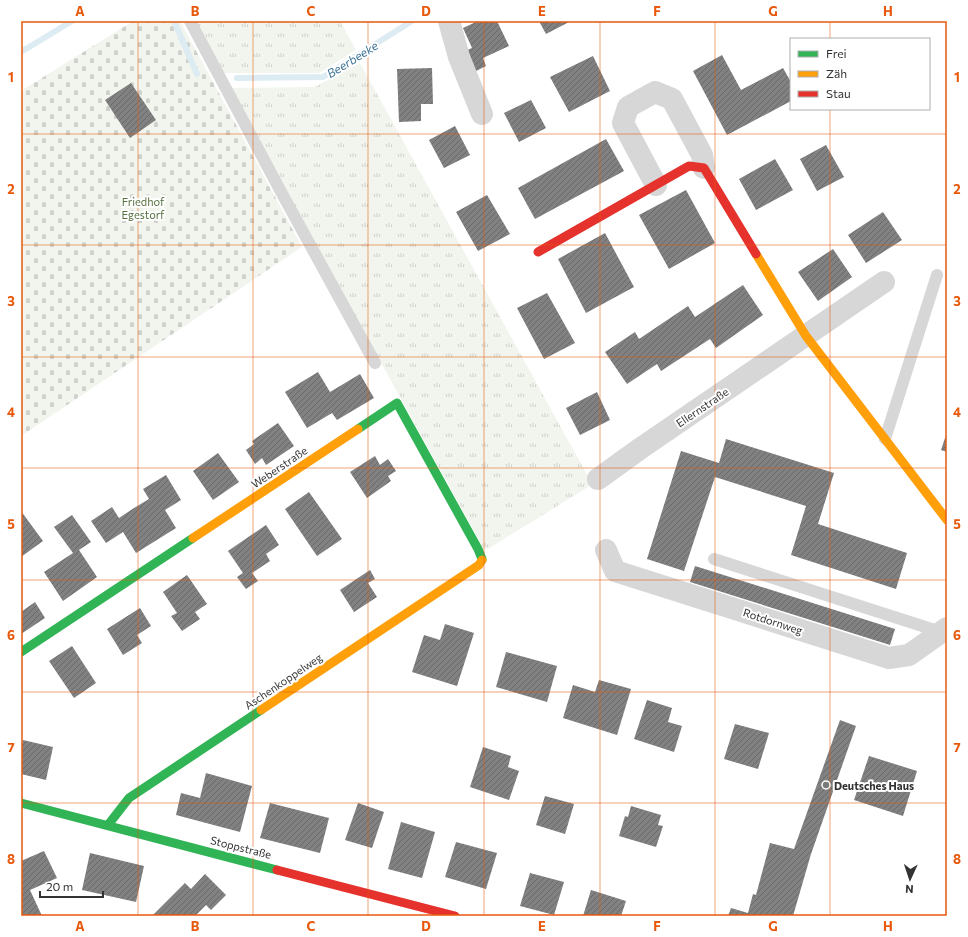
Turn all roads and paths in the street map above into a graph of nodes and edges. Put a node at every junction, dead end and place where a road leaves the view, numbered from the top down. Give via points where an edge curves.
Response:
1 (190, 21) edge
2 (449, 21) edge
3 (482, 114) dead end
4 (704, 168) junction
5 (656, 186) junction
6 (538, 252) dead end
7 (938, 275) dead end
8 (884, 282) dead end
9 (806, 336) junction
10 (375, 363) dead end
11 (885, 439) junction
12 (598, 479) dead end
13 (947, 520) edge
14 (606, 550) dead end
15 (714, 559) dead end
16 (479, 565) joint
17 (944, 630) edge
18 (21, 652) edge
19 (21, 803) edge
20 (108, 825) junction
21 (455, 916) edge

1 - 10 lane
2 - 3 street via 459,57
4 - 5 street via 689,166
4 - 5 street via 702,155 672,99 655,92 628,107 623,123
4 - 9 street
5 - 6 street
7 - 11 lane
8 - 9 street, Ellernstraße
9 - 11 street
9 - 12 street, Ellernstraße
11 - 13 street
14 - 17 street, Rotdornweg via 615,571 889,658 909,655
15 - 17 lane
16 - 18 street, Weberstraße via 482,559 478,549 397,403
16 - 20 street, Aschenkoppelweg via 130,798
19 - 20 street, Stoppstraße
20 - 21 street, Stoppstraße

